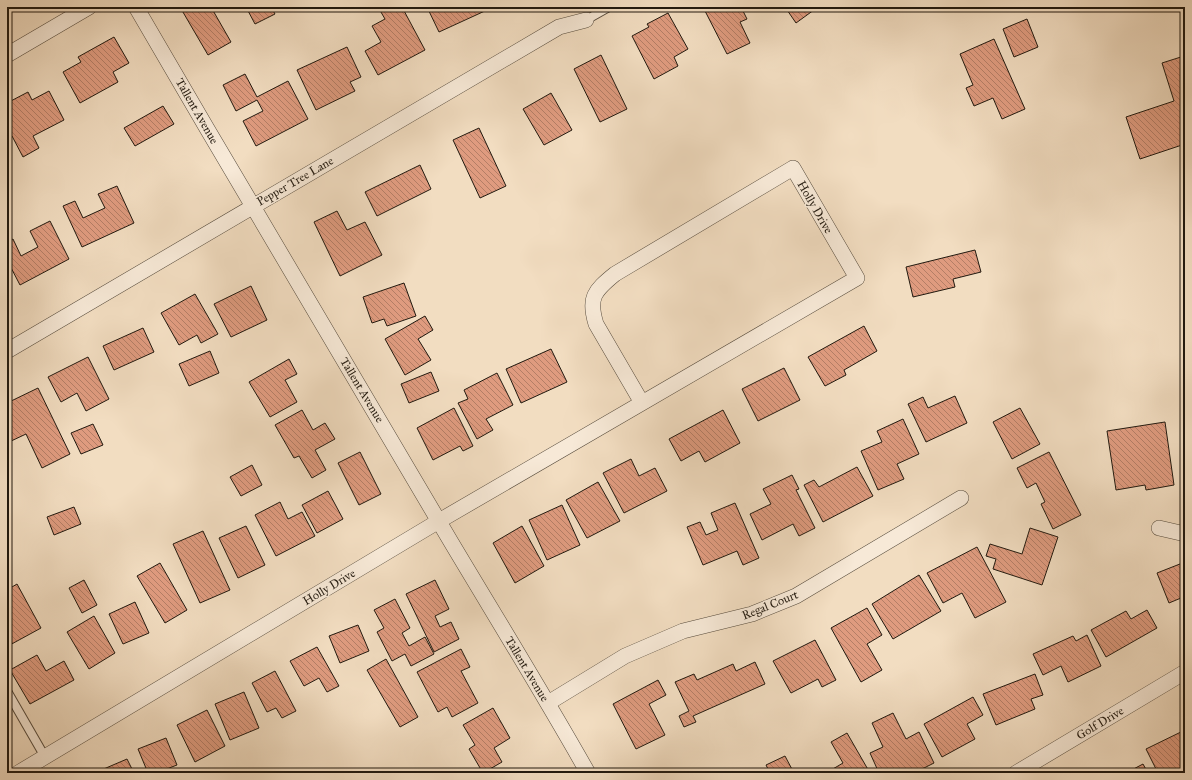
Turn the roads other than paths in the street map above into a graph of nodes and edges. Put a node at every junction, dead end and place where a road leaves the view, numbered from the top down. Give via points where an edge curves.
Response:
1 (89, 7) edge
2 (136, 7) edge
3 (609, 7) edge
4 (586, 20) joint
5 (7, 55) edge
6 (252, 206) junction
7 (7, 351) edge
8 (642, 403) junction
9 (961, 498) dead end
10 (439, 521) junction
11 (1160, 528) dead end
12 (1185, 534) edge
13 (1185, 672) edge
14 (7, 691) edge
15 (548, 703) junction
16 (45, 757) junction
17 (18, 773) edge
18 (588, 773) edge
19 (1016, 773) edge

1 - 5 street
2 - 6 street, Tallent Avenue
3 - 4 lane
4 - 6 street, Pepper Tree Lane via 559,27
6 - 7 street, Pepper Tree Lane
6 - 10 street, Tallent Avenue
8 - 8 street, Holly Drive via 856,278 793,168 614,274 602,284 593,303 596,324
8 - 10 street, Holly Drive
9 - 15 street, Regal Court via 796,596 752,614 683,631 625,656
10 - 15 street, Tallent Avenue
10 - 16 street, Holly Drive
11 - 12 street
13 - 19 street, Golf Drive
14 - 16 lane
15 - 18 street, Tallent Avenue
16 - 17 street, Holly Drive

